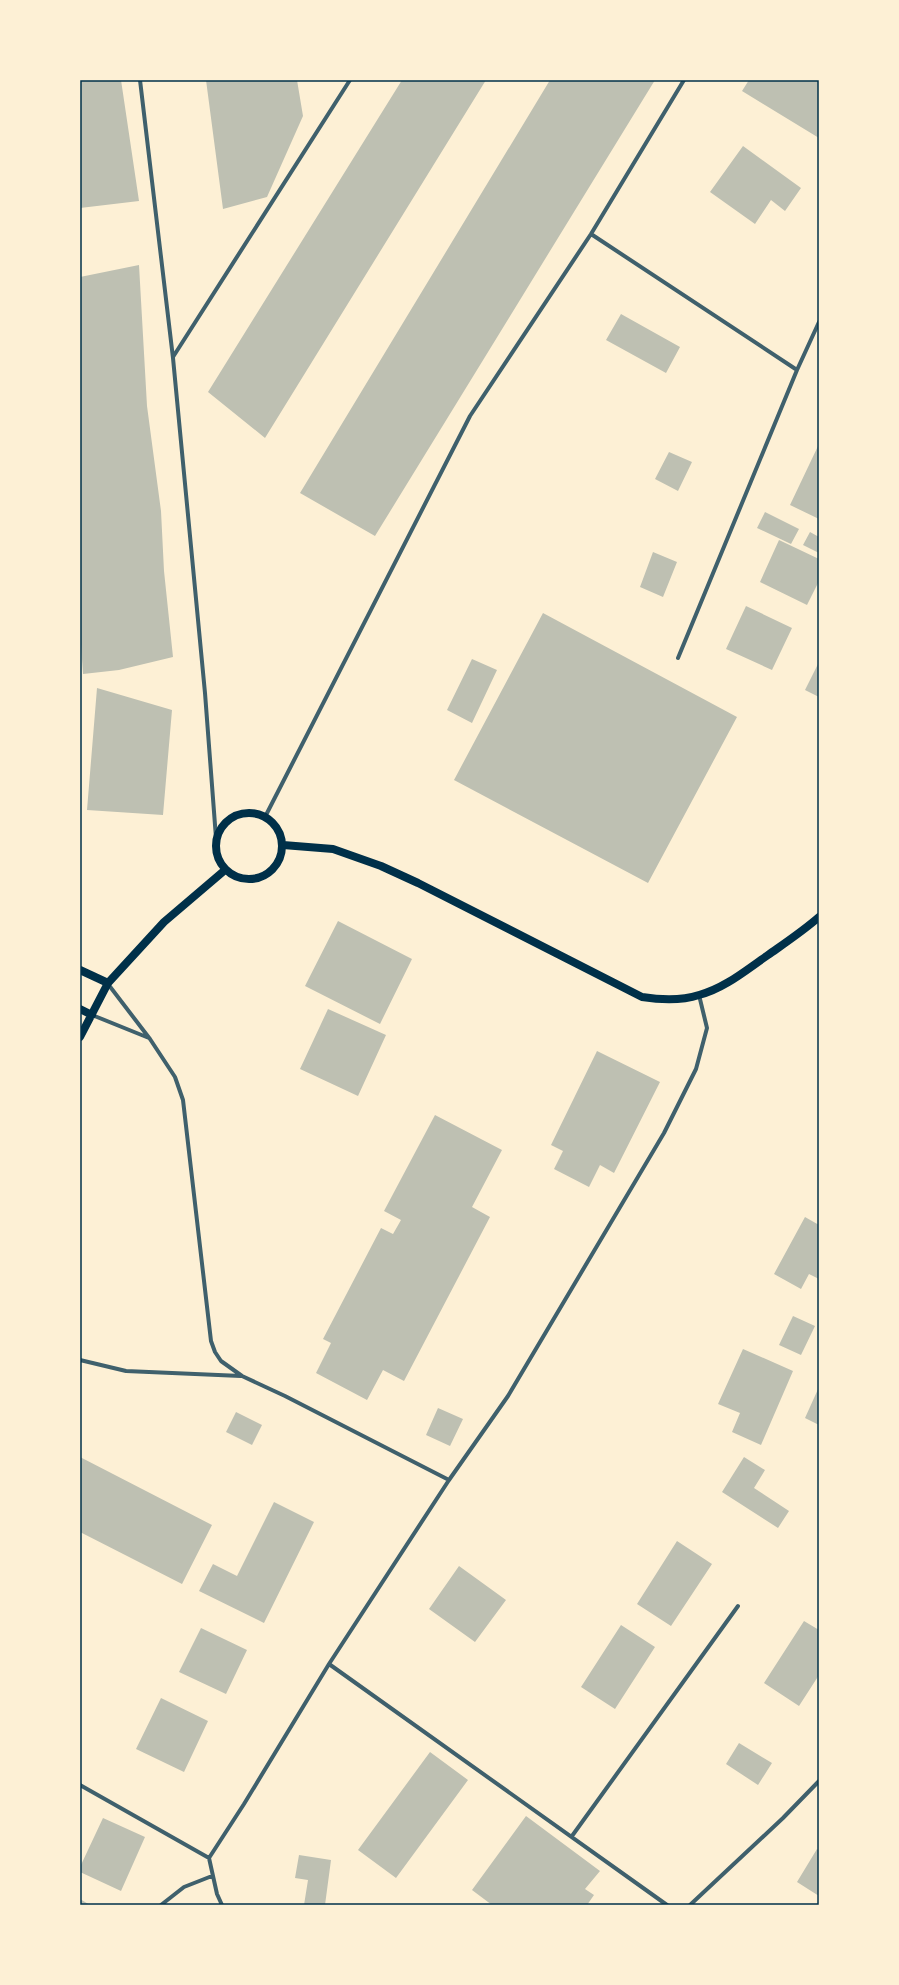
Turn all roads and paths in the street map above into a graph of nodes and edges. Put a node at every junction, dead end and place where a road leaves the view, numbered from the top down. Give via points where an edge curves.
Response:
1 (140, 80) edge
2 (350, 80) edge
3 (684, 80) edge
4 (591, 234) junction
5 (819, 322) edge
6 (173, 358) junction
7 (797, 370) junction
8 (678, 658) dead end
9 (265, 816) junction
10 (216, 838) junction
11 (283, 845) junction
12 (225, 870) junction
13 (819, 917) edge
14 (80, 970) edge
15 (108, 983) junction
16 (699, 996) junction
17 (80, 1009) edge
18 (92, 1015) junction
19 (80, 1037) edge
20 (150, 1038) junction
21 (80, 1360) edge
22 (242, 1376) junction
23 (449, 1480) junction
24 (738, 1606) dead end
25 (328, 1664) junction
26 (819, 1781) edge
27 (80, 1785) edge
28 (572, 1836) junction
29 (209, 1858) junction
30 (212, 1876) junction
31 (161, 1905) edge
32 (222, 1905) edge
33 (667, 1905) edge
34 (690, 1905) edge

1 - 6 street
2 - 6 street
3 - 4 street
4 - 7 street
4 - 9 street via 470,416
5 - 7 street
6 - 10 street via 205,685
7 - 8 street
9 - 10 main road via 251,812 240,813 221,827
9 - 11 main road via 274,824
10 - 12 main road via 217,856
11 - 12 main road via 281,857 267,874 255,879 244,879
11 - 16 main road via 333,849 381,866 642,997 662,1000
12 - 15 main road via 164,922
13 - 16 main road via 739,975
14 - 15 main road
15 - 18 main road
15 - 20 street
16 - 23 street via 707,1028 696,1069 664,1133 508,1396
17 - 18 main road
18 - 19 main road
18 - 20 street
20 - 22 street via 176,1077 183,1100 211,1341 222,1361
21 - 22 street via 126,1371
22 - 23 street
23 - 25 street
24 - 28 street
25 - 28 street
25 - 29 street
26 - 34 street via 784,1818
27 - 29 street
28 - 33 street
29 - 30 street
30 - 31 street via 184,1887
30 - 32 street

